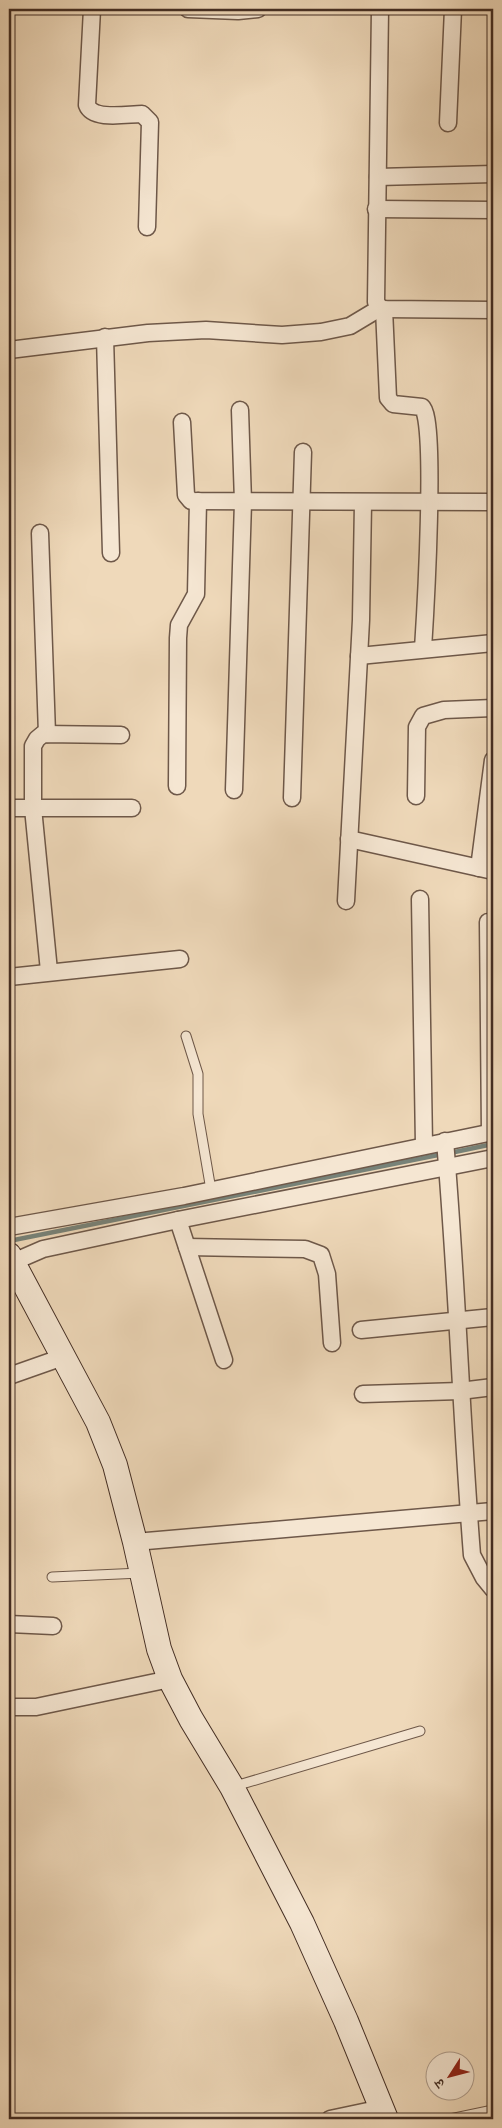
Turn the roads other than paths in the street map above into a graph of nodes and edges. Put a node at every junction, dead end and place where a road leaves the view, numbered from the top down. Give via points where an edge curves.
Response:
1 (92, 9) edge
2 (188, 9) edge
3 (258, 9) edge
4 (380, 9) edge
5 (453, 9) edge
6 (448, 123) dead end
7 (493, 174) edge
8 (378, 177) junction
9 (376, 210) junction
10 (493, 210) edge
11 (147, 227) dead end
12 (382, 309) junction
13 (493, 310) edge
14 (105, 337) junction
15 (9, 350) edge
16 (240, 410) dead end
17 (182, 422) dead end
18 (303, 452) dead end
19 (198, 501) junction
20 (243, 502) junction
21 (303, 502) junction
22 (493, 502) edge
23 (363, 503) junction
24 (429, 503) junction
25 (40, 533) dead end
26 (111, 553) dead end
27 (493, 643) edge
28 (424, 649) junction
29 (359, 656) junction
30 (493, 708) edge
31 (47, 734) junction
32 (121, 734) dead end
33 (493, 760) edge
34 (177, 786) dead end
35 (234, 790) dead end
36 (416, 796) dead end
37 (292, 798) dead end
38 (9, 808) edge
39 (33, 808) junction
40 (132, 808) dead end
41 (349, 839) junction
42 (486, 870) edge
43 (420, 898) dead end
44 (346, 902) dead end
45 (488, 922) dead end
46 (180, 959) dead end
47 (49, 971) junction
48 (9, 977) edge
49 (186, 1036) dead end
50 (492, 1133) edge
51 (424, 1145) junction
52 (446, 1154) junction
53 (493, 1158) edge
54 (211, 1190) junction
55 (178, 1220) junction
56 (9, 1227) edge
57 (187, 1247) junction
58 (10, 1258) edge
59 (493, 1317) edge
60 (458, 1319) junction
61 (361, 1330) dead end
62 (332, 1343) dead end
63 (63, 1357) junction
64 (224, 1360) dead end
65 (9, 1376) edge
66 (493, 1388) edge
67 (460, 1392) junction
68 (363, 1394) dead end
69 (493, 1511) edge
70 (469, 1512) junction
71 (135, 1542) junction
72 (142, 1573) junction
73 (52, 1577) dead end
74 (493, 1589) edge
75 (9, 1624) edge
76 (53, 1626) dead end
77 (170, 1679) junction
78 (9, 1707) edge
79 (420, 1731) dead end
80 (232, 1787) junction
81 (493, 2110) edge
82 (384, 2114) edge
83 (330, 2119) edge
84 (450, 2119) edge

1 - 11 street via 89,109 96,114 142,114 150,122
2 - 3 street
4 - 8 street
5 - 6 street
7 - 8 street
8 - 9 street
9 - 10 street
9 - 12 street via 376,302
12 - 13 street
12 - 14 street via 350,326 312,333 282,335 206,330
12 - 24 street via 388,398 393,404 422,407 426,414
14 - 15 street
14 - 26 street
16 - 20 street
17 - 19 street via 186,495 188,500
18 - 21 street
19 - 20 street
19 - 34 street via 196,594 179,625
20 - 21 street
20 - 35 street
21 - 23 street
21 - 37 street
22 - 24 street
23 - 24 street
23 - 29 street
24 - 28 street
25 - 31 street
27 - 28 street
28 - 29 street
29 - 41 street
30 - 36 street via 444,710 423,716 417,727
31 - 32 street
31 - 39 street via 37,739 31,756
33 - 42 street
38 - 39 street
39 - 40 street
39 - 47 street
41 - 42 street
41 - 44 street
43 - 51 street
45 - 50 street
46 - 47 street
47 - 48 street
49 - 54 lane via 198,1074 198,1114
50 - 52 street
51 - 52 street
51 - 54 street
52 - 53 street
52 - 55 street
52 - 60 street
54 - 56 street
55 - 57 street
55 - 58 street
57 - 62 street via 305,1249 321,1255 327,1274
57 - 64 street
58 - 63 street
59 - 60 street
60 - 61 street
60 - 67 street
63 - 65 street
63 - 71 street via 98,1422 115,1465
66 - 67 street
67 - 68 street
67 - 70 street
69 - 70 street
70 - 71 street
70 - 74 street via 472,1556
71 - 72 street
72 - 73 lane
72 - 77 street via 159,1649
75 - 76 street
77 - 78 street via 36,1708
77 - 80 street
79 - 80 lane
80 - 82 street via 302,1923
81 - 84 lane
82 - 83 street

